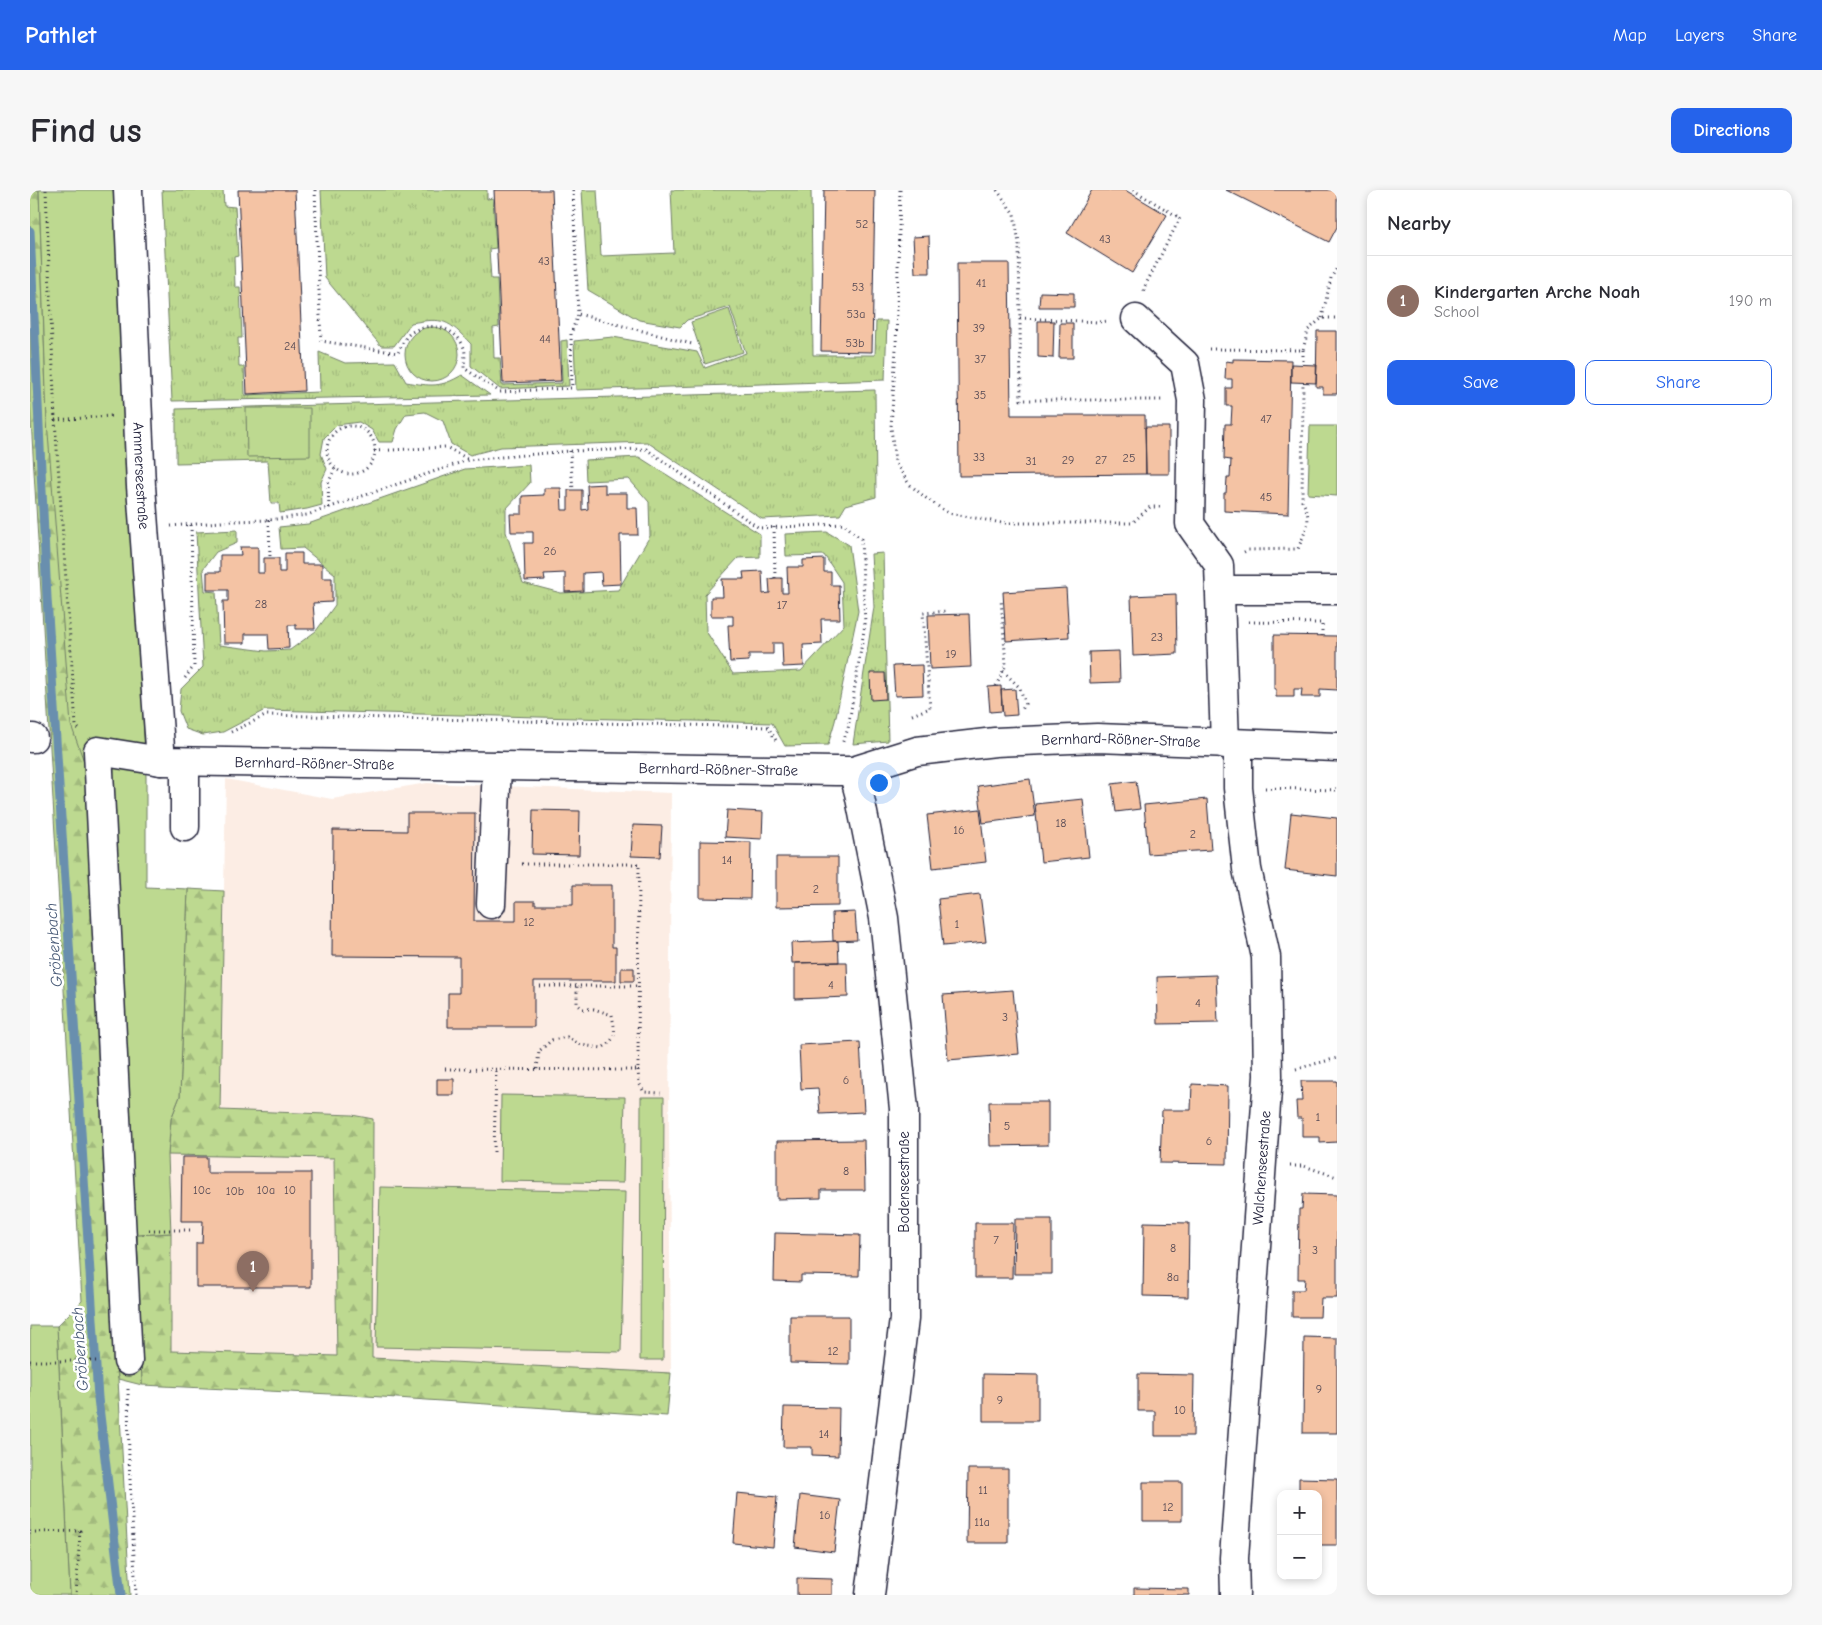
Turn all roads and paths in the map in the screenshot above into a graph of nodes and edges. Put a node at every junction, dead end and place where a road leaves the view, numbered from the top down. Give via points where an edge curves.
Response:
1 (46, 190) edge
2 (128, 190) edge
3 (315, 190) edge
4 (573, 190) edge
5 (900, 190) edge
6 (997, 190) edge
7 (1133, 190) edge
8 (1337, 268) edge
9 (578, 314) junction
10 (1020, 318) junction
11 (1322, 318) junction
12 (1337, 318) edge
13 (1136, 319) junction
14 (692, 344) dead end
15 (1303, 350) junction
16 (1185, 364) junction
17 (1303, 365) dead end
18 (1303, 383) dead end
19 (1192, 400) junction
20 (138, 414) junction
21 (55, 420) junction
22 (570, 450) junction
23 (374, 452) junction
24 (468, 460) junction
25 (335, 468) junction
26 (573, 490) dead end
27 (1190, 507) junction
28 (329, 508) junction
29 (269, 520) junction
30 (191, 524) junction
31 (171, 526) dead end
32 (774, 527) junction
33 (270, 557) dead end
34 (775, 578) dead end
35 (1220, 578) junction
36 (1337, 590) edge
37 (1001, 599) dead end
38 (947, 611) dead end
39 (1221, 622) junction
40 (1322, 636) dead end
41 (1003, 672) junction
42 (183, 680) dead end
43 (996, 686) dead end
44 (912, 715) dead end
45 (1018, 716) dead end
46 (228, 734) dead end
47 (1231, 744) junction
48 (1337, 747) edge
49 (782, 750) dead end
50 (98, 751) junction
51 (173, 761) junction
52 (497, 766) junction
53 (844, 771) junction
54 (1238, 788) junction
55 (1337, 790) edge
56 (185, 827) dead end
57 (493, 864) junction
58 (492, 904) dead end
59 (540, 986) dead end
60 (577, 986) junction
61 (639, 986) junction
62 (1337, 1058) edge
63 (445, 1069) dead end
64 (496, 1069) junction
65 (536, 1069) junction
66 (638, 1070) junction
67 (1268, 1076) junction
68 (661, 1093) dead end
69 (494, 1152) dead end
70 (1260, 1167) junction
71 (1337, 1177) edge
72 (121, 1229) junction
73 (192, 1230) dead end
74 (30, 1361) edge
75 (115, 1361) junction
76 (30, 1532) edge
77 (76, 1595) edge
78 (136, 1595) edge
79 (870, 1595) edge
80 (1235, 1595) edge

1 - 21 path
2 - 20 street, Ammerseestraße
3 - 9 path via 321,341 398,353 404,340 414,331 429,326 443,327 456,336 464,349 464,368 500,392 572,388 571,334
4 - 9 path
5 - 27 path via 891,427 895,462 909,484 948,513 1002,523 1132,523 1150,507
6 - 10 path via 1014,214 1019,243
7 - 13 path via 1180,218 1145,286
8 - 11 path via 1331,278
9 - 14 path
10 - 13 path via 1098,322
10 - 19 path via 1020,400
11 - 12 path
11 - 15 path via 1308,330
13 - 16 street
15 - 16 path via 1209,349
15 - 17 path
16 - 19 street
18 - 35 path via 1302,501 1308,511 1308,524 1298,549 1248,550
19 - 27 street
20 - 21 path
20 - 51 street, Ammerseestraße
21 - 50 path via 76,726
22 - 24 path
22 - 26 path
22 - 32 path via 646,449 759,528
23 - 24 path via 446,447
23 - 25 path via 373,459 363,470 348,474
23 - 25 path via 373,443 364,431 349,426 342,428 335,432 327,446 330,462
24 - 28 path
25 - 28 path via 328,484
27 - 35 street via 1190,524
28 - 29 path via 307,516
29 - 30 path
29 - 33 path
30 - 31 path
30 - 42 path via 194,666
32 - 34 path
32 - 53 path via 844,524 861,539 865,624 848,729 839,751
35 - 36 street
35 - 39 street, Walchenseestraße
37 - 41 path via 1006,665
38 - 44 path via 923,613 930,708
39 - 40 path via 1322,623
39 - 47 street, Walchenseestraße
41 - 43 path
41 - 45 path via 1020,688 1025,704
46 - 49 path via 267,715 768,727
47 - 48 street, Bernhard-Rößner-Straße
47 - 53 street, Bernhard-Rößner-Straße via 1097,738 995,742 917,751
47 - 54 street, Walchenseestraße
50 - 51 street, Bernhard-Rößner-Straße
50 - 72 street
51 - 52 street, Bernhard-Rößner-Straße
51 - 56 street, Ammerseestraße
52 - 53 street, Bernhard-Rößner-Straße
52 - 57 street
53 - 79 street, Bodenseestraße via 859,793 884,918 904,1110 904,1318
54 - 55 path
54 - 67 street, Walchenseestraße via 1247,869 1266,957
57 - 58 street
57 - 61 path via 639,864
59 - 60 path
60 - 61 path
60 - 65 path via 577,1004 583,1009 612,1015 615,1033 612,1042 602,1048 581,1046 567,1037 552,1040 539,1051
61 - 66 path
62 - 67 path
63 - 64 path
64 - 65 path
64 - 69 path
65 - 66 path
66 - 68 path via 644,1092
67 - 70 street, Walchenseestraße
70 - 71 path via 1304,1166
70 - 80 street, Walchenseestraße via 1234,1558
72 - 73 path
72 - 75 street
74 - 75 path
75 - 78 path via 128,1460
76 - 77 path via 80,1531

